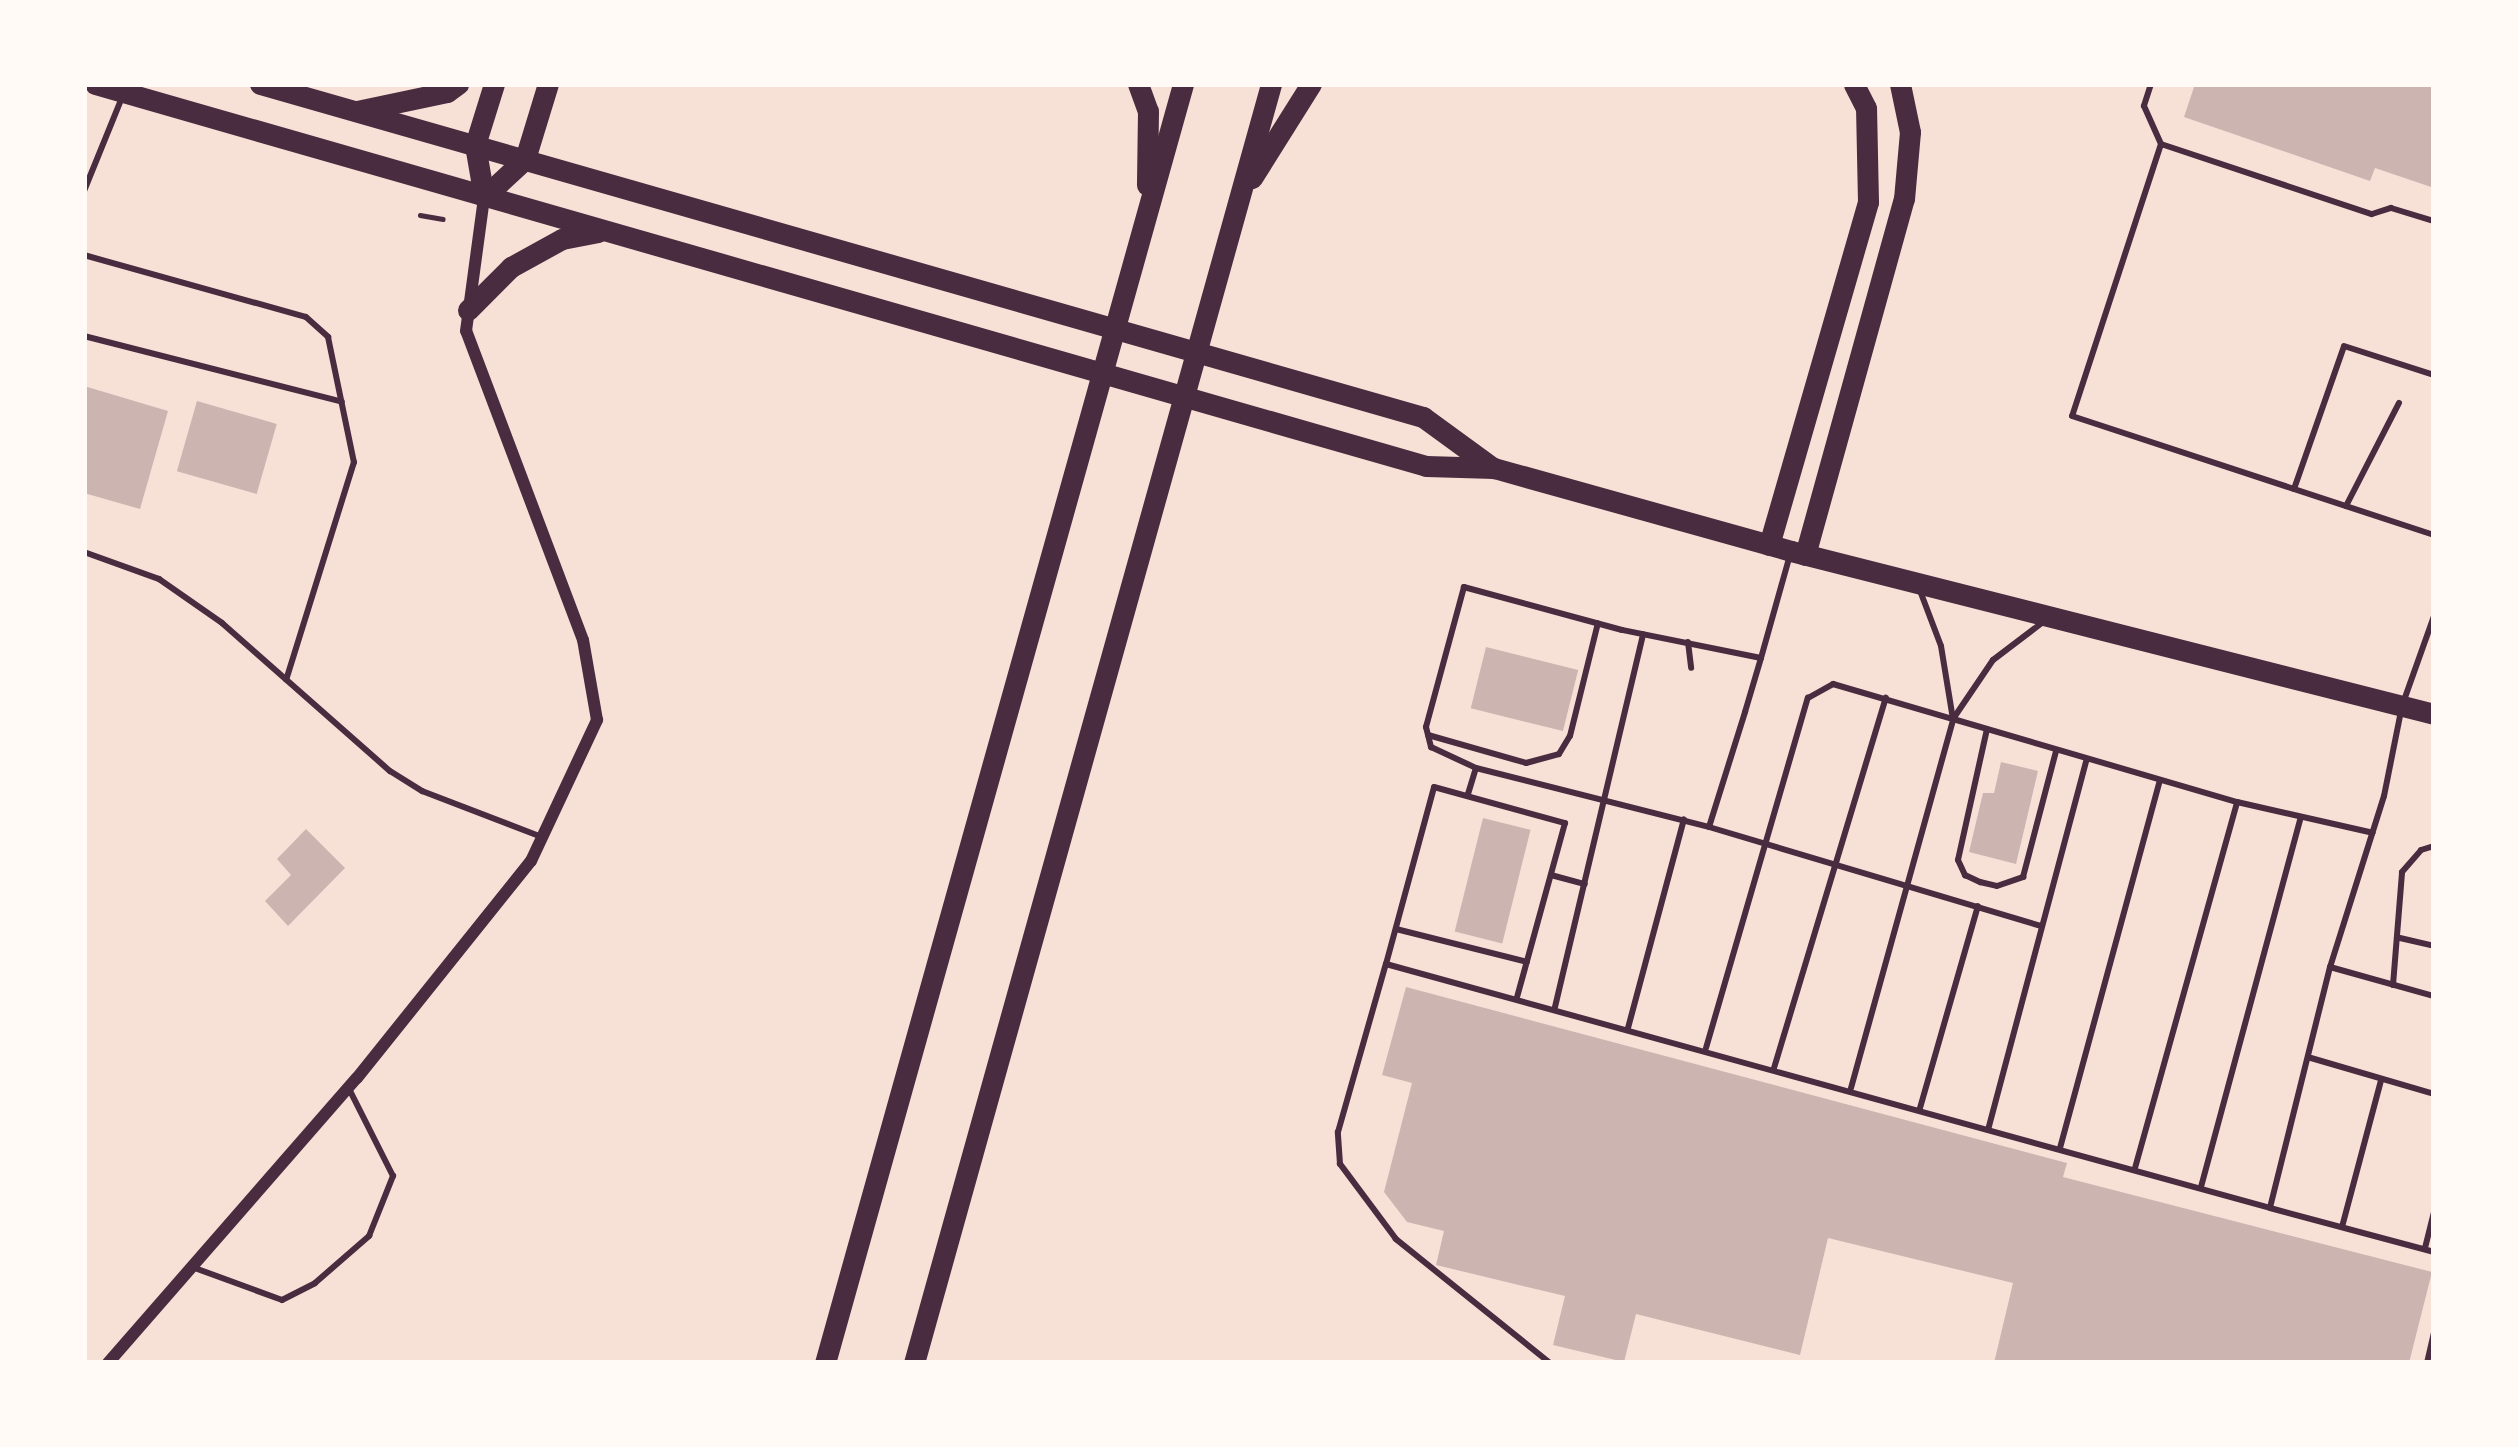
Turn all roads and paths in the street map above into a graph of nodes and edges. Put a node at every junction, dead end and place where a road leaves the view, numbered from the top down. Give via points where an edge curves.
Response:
1 (95, 84) edge
2 (260, 84) edge
3 (458, 84) edge
4 (494, 84) edge
5 (548, 84) edge
6 (1138, 84) edge
7 (1183, 84) edge
8 (1271, 84) edge
9 (1310, 84) edge
10 (1854, 84) edge
11 (1900, 84) edge
12 (2152, 84) edge
13 (124, 92) junction
14 (357, 111) junction
15 (2161, 143) junction
16 (475, 145) junction
17 (525, 159) junction
18 (84, 191) edge
19 (484, 197) junction
20 (1239, 199) junction
21 (420, 215) dead end
22 (1147, 215) junction
23 (443, 218) dead end
24 (2434, 221) edge
25 (602, 232) junction
26 (84, 254) edge
27 (469, 310) junction
28 (84, 336) edge
29 (2434, 375) edge
30 (342, 402) junction
31 (2399, 403) dead end
32 (1494, 468) junction
33 (2294, 489) junction
34 (2346, 506) junction
35 (2434, 535) edge
36 (1788, 550) junction
37 (84, 552) edge
38 (1918, 585) junction
39 (2434, 616) edge
40 (2049, 617) junction
41 (1598, 622) junction
42 (1643, 634) junction
43 (1688, 642) junction
44 (1761, 658) junction
45 (1690, 668) dead end
46 (286, 680) junction
47 (1886, 698) junction
48 (2402, 706) junction
49 (2434, 714) edge
50 (1953, 718) junction
51 (1987, 729) junction
52 (1428, 735) junction
53 (2057, 749) junction
54 (2087, 759) junction
55 (1476, 769) junction
56 (2160, 781) junction
57 (1468, 796) junction
58 (1606, 797) junction
59 (2236, 802) junction
60 (2301, 818) junction
61 (1684, 819) junction
62 (1709, 826) junction
63 (2373, 833) junction
64 (542, 837) junction
65 (1766, 842) junction
66 (2434, 846) edge
67 (1834, 863) junction
68 (1551, 875) junction
69 (1585, 884) junction
70 (1905, 884) junction
71 (1978, 906) junction
72 (2042, 926) junction
73 (1395, 928) junction
74 (2400, 938) junction
75 (2434, 946) edge
76 (1526, 962) junction
77 (1386, 964) junction
78 (2330, 967) junction
79 (2393, 985) junction
80 (2434, 996) edge
81 (1516, 997) junction
82 (1555, 1007) junction
83 (1628, 1028) junction
84 (1706, 1049) junction
85 (2311, 1058) junction
86 (1774, 1068) junction
87 (2381, 1080) junction
88 (349, 1088) junction
89 (1851, 1089) junction
90 (2434, 1094) edge
91 (1920, 1108) junction
92 (1988, 1130) junction
93 (2060, 1148) junction
94 (2135, 1168) junction
95 (2201, 1187) junction
96 (2270, 1208) junction
97 (2434, 1210) edge
98 (2342, 1228) junction
99 (2424, 1249) junction
100 (2434, 1252) edge
101 (192, 1267) junction
102 (2434, 1334) edge
103 (108, 1363) edge
104 (825, 1363) edge
105 (914, 1363) edge
106 (1550, 1363) edge
107 (2427, 1363) edge

1 - 13 main road
2 - 14 main road
3 - 14 main road
4 - 16 main road
5 - 17 main road
6 - 22 main road via 1148,111
7 - 22 main road
8 - 20 main road
9 - 20 main road
10 - 36 main road via 1866,108 1868,202
11 - 36 main road via 1910,132 1904,199
12 - 15 lane via 2144,106
13 - 18 lane
13 - 19 main road
14 - 16 main road
15 - 24 lane via 2372,214 2392,208
15 - 33 lane via 2072,416
16 - 17 main road
16 - 19 main road
17 - 19 main road
17 - 32 main road via 1423,417
19 - 25 main road
19 - 27 street
20 - 105 main road
21 - 23 path
22 - 104 main road
25 - 27 main road via 562,238 511,267
25 - 32 main road via 1426,466
26 - 30 lane via 306,317 328,337
27 - 64 street via 466,331 584,640 597,719
28 - 30 lane
29 - 33 lane via 2344,346
30 - 46 lane via 354,462
31 - 34 lane
32 - 36 main road
33 - 34 lane
34 - 35 lane
36 - 38 main road
36 - 44 lane
37 - 46 lane via 159,579
38 - 40 main road
38 - 50 lane via 1942,646
39 - 48 lane
40 - 48 main road
40 - 50 lane via 1994,660
41 - 42 lane
41 - 52 lane via 1559,754 1526,763
41 - 52 lane via 1464,587 1438,668
42 - 43 lane
42 - 58 lane
43 - 44 lane
43 - 45 lane
44 - 62 lane
46 - 64 lane via 422,791
47 - 50 lane
47 - 65 lane via 1833,684 1808,698
47 - 67 lane
48 - 49 main road
48 - 63 lane
50 - 51 lane
50 - 70 lane
51 - 53 lane
51 - 53 lane via 1958,860 1979,882 1997,886 2023,877
52 - 55 lane via 1431,747
53 - 54 lane
54 - 56 lane
54 - 72 lane
55 - 57 lane
55 - 58 lane
56 - 59 lane
56 - 93 lane
57 - 68 lane via 1565,823
57 - 73 lane via 1435,787
58 - 61 lane
58 - 69 lane
59 - 60 lane
59 - 94 lane
60 - 63 lane
60 - 95 lane
61 - 62 lane
61 - 83 lane
62 - 65 lane
63 - 78 lane
64 - 88 street
65 - 67 lane
65 - 84 lane
66 - 74 lane via 2402,872
67 - 70 lane
67 - 86 lane
68 - 69 lane
68 - 76 lane
69 - 82 lane
70 - 71 lane
70 - 89 lane
71 - 72 lane
71 - 91 lane
72 - 92 lane
73 - 76 lane
73 - 77 lane
74 - 75 lane
74 - 79 lane
76 - 81 lane
77 - 81 lane
77 - 106 lane via 1338,1132 1340,1164 1396,1239
78 - 79 lane
78 - 85 lane
79 - 80 lane
81 - 82 lane
82 - 83 lane
83 - 84 lane
84 - 86 lane
85 - 87 lane
85 - 96 lane
86 - 89 lane
87 - 90 lane
87 - 98 lane
88 - 101 street
88 - 101 lane via 393,1176 369,1236 282,1300
89 - 91 lane
91 - 92 lane
92 - 93 lane
93 - 94 lane
94 - 95 lane
95 - 96 lane
96 - 98 lane
97 - 99 lane
98 - 99 lane
99 - 100 lane
101 - 103 street
102 - 107 lane

